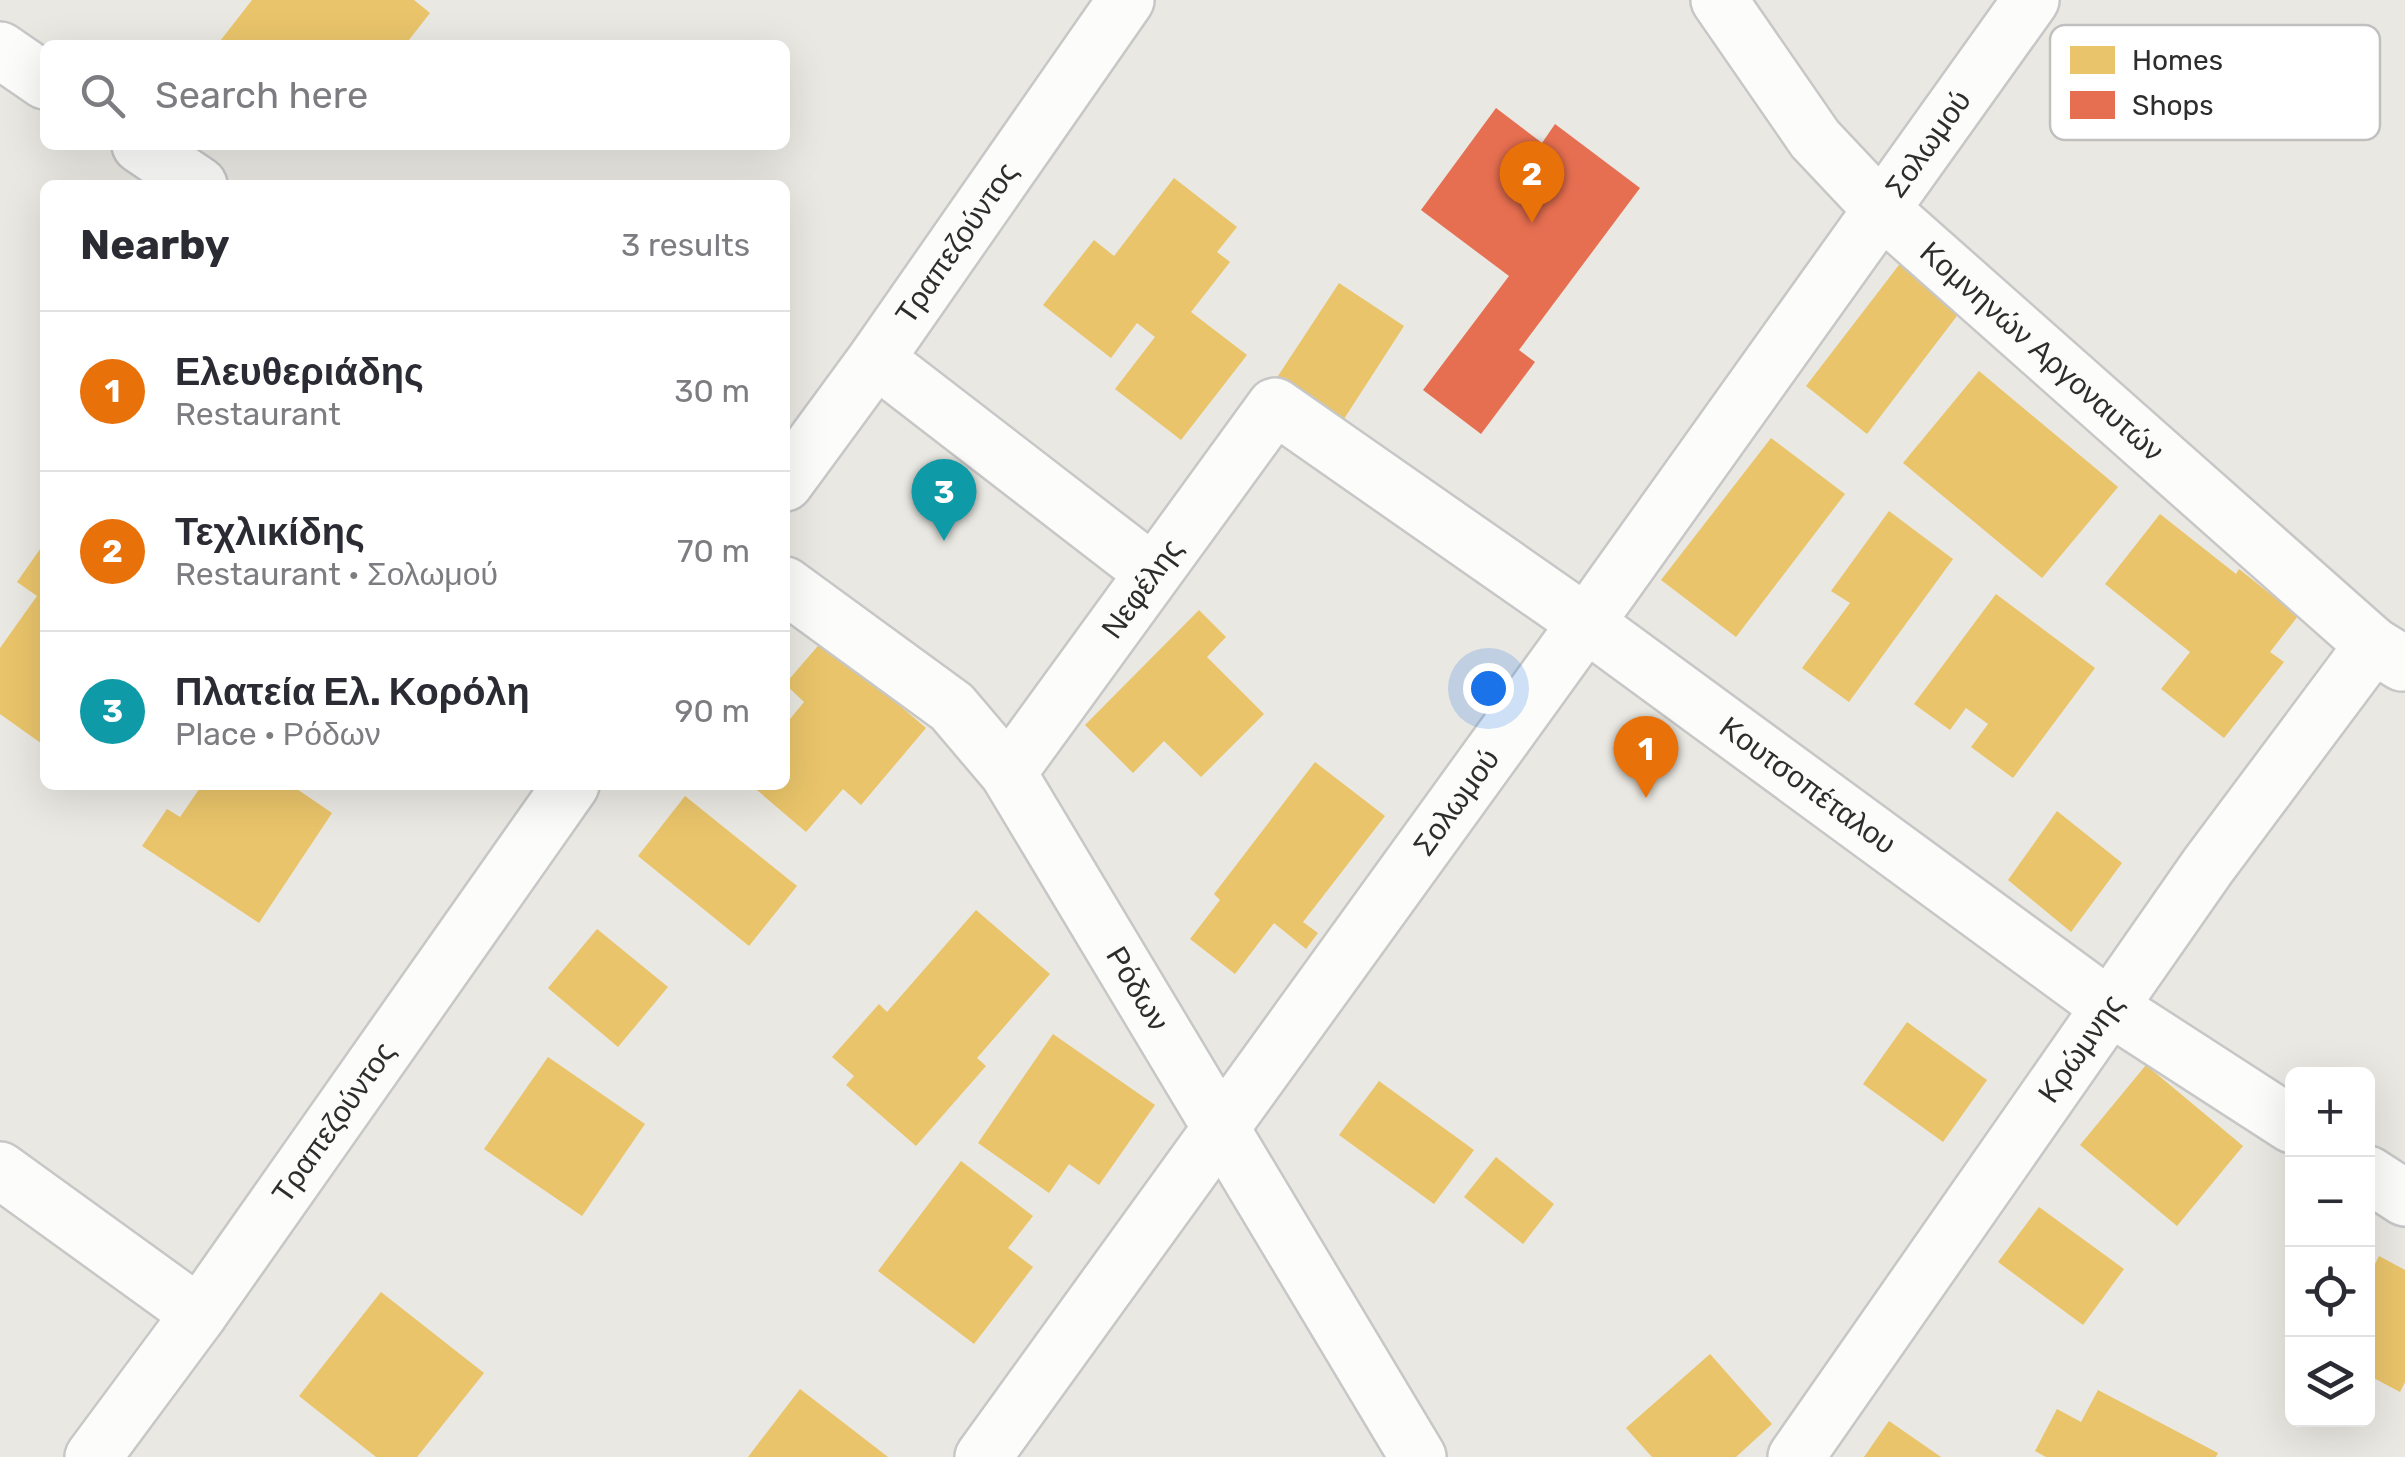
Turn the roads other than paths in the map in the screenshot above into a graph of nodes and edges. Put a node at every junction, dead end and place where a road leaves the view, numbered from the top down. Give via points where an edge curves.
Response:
1 (1126, 0) edge
2 (1719, 0) edge
3 (2031, 0) edge
4 (0, 50) edge
5 (40, 78) edge
6 (147, 150) edge
7 (191, 180) edge
8 (1880, 208) junction
9 (876, 359) junction
10 (1275, 406) joint
11 (790, 476) edge
12 (1152, 572) junction
13 (790, 589) edge
14 (1586, 623) junction
15 (2389, 655) edge
16 (1008, 773) junction
17 (567, 790) edge
18 (2112, 1008) junction
19 (2285, 1121) edge
20 (1221, 1128) junction
21 (0, 1170) edge
22 (2375, 1179) edge
23 (2405, 1198) edge
24 (199, 1314) junction
25 (94, 1457) edge
26 (983, 1457) edge
27 (1418, 1457) edge
28 (1796, 1457) edge

1 - 9 street, Τραπεζούντος
2 - 8 street, Κομνηνών Αργοναυτών via 1815,138
3 - 8 street, Σολωμού
4 - 5 street
6 - 7 street
8 - 14 street, Σολωμού
8 - 15 street, Κομνηνών Αργοναυτών
9 - 11 street, Τραπεζούντος
9 - 12 street
10 - 12 street, Νεφέλης
10 - 14 street, Κουτσοπέταλου
12 - 16 street, Νεφέλης
13 - 16 street, Ρόδων via 952,707
14 - 18 street, Κουτσοπέταλου
14 - 20 street, Σολωμού
15 - 18 street, Κρώμνης via 2208,866
16 - 20 street, Ρόδων
17 - 24 street, Τραπεζούντος
18 - 19 street, Κουτσοπέταλου
18 - 28 street, Κρώμνης
20 - 26 street, Σολωμού
20 - 27 street, Ρόδων
21 - 24 street
22 - 23 street
24 - 25 street, Τραπεζούντος

